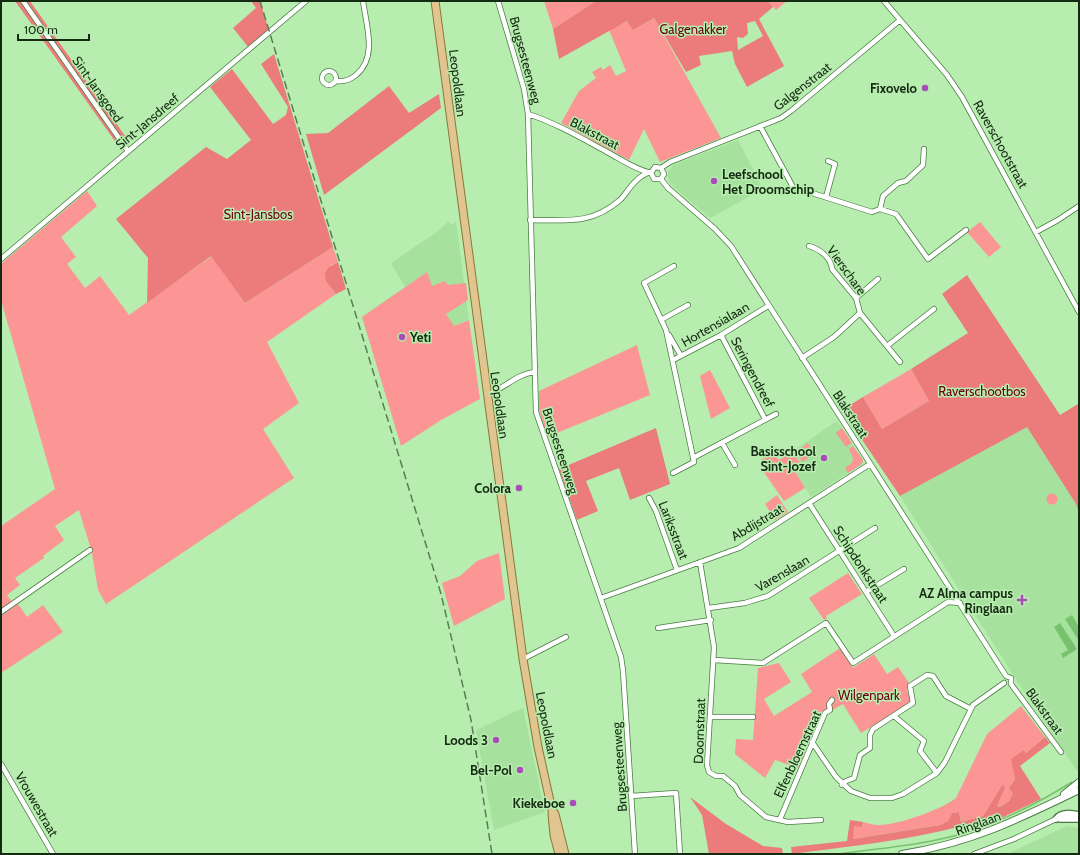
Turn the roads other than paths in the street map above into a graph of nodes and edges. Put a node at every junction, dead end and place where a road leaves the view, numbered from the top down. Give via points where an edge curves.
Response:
1 (23, 1) edge
2 (306, 1) edge
3 (363, 1) edge
4 (435, 1) edge
5 (498, 1) edge
6 (884, 1) edge
7 (900, 20) junction
8 (336, 80) dead end
9 (528, 114) junction
10 (760, 126) junction
11 (924, 150) dead end
12 (128, 151) junction
13 (828, 161) dead end
14 (661, 168) junction
15 (650, 172) junction
16 (661, 178) junction
17 (826, 197) junction
18 (1079, 206) edge
19 (880, 209) junction
20 (530, 220) junction
21 (966, 230) dead end
22 (1036, 232) junction
23 (808, 246) dead end
24 (1, 259) edge
25 (674, 266) dead end
26 (878, 279) dead end
27 (856, 298) junction
28 (688, 305) dead end
29 (768, 306) junction
30 (934, 309) dead end
31 (1079, 312) edge
32 (860, 313) junction
33 (661, 320) junction
34 (666, 330) junction
35 (721, 335) junction
36 (888, 346) junction
37 (681, 356) junction
38 (802, 358) junction
39 (673, 360) junction
40 (900, 362) dead end
41 (534, 372) junction
42 (487, 395) junction
43 (776, 414) dead end
44 (765, 419) junction
45 (722, 443) junction
46 (693, 458) junction
47 (870, 464) junction
48 (735, 465) dead end
49 (673, 473) dead end
50 (649, 498) dead end
51 (808, 503) junction
52 (875, 528) dead end
53 (90, 550) dead end
54 (839, 551) junction
55 (700, 562) junction
56 (904, 569) dead end
57 (677, 570) junction
58 (866, 592) junction
59 (952, 592) junction
60 (601, 598) junction
61 (948, 602) junction
62 (960, 603) junction
63 (709, 608) junction
64 (1, 612) edge
65 (711, 620) junction
66 (658, 628) dead end
67 (894, 636) junction
68 (566, 637) dead end
69 (523, 659) junction
70 (714, 660) junction
71 (1006, 676) junction
72 (1004, 683) junction
73 (1011, 684) junction
74 (832, 700) dead end
75 (971, 708) junction
76 (894, 716) junction
77 (710, 717) junction
78 (753, 717) dead end
79 (812, 742) junction
80 (1061, 752) dead end
81 (1, 764) edge
82 (937, 773) junction
83 (1079, 782) edge
84 (842, 785) junction
85 (1079, 790) edge
86 (632, 796) junction
87 (1057, 801) junction
88 (552, 810) junction
89 (1079, 815) edge
90 (780, 819) junction
91 (1056, 819) junction
92 (1079, 819) edge
93 (821, 820) dead end
94 (53, 854) edge
95 (559, 854) edge
96 (565, 854) edge
97 (635, 854) edge
98 (680, 854) edge
99 (902, 854) edge
100 (974, 854) edge

1 - 12 street, Sint-Jansgoed
2 - 12 street, Sint-Jansdreef
3 - 8 street via 370,50 366,63 352,78 341,82
4 - 42 main road, Leopoldlaan
5 - 9 street, Brugsesteenweg via 524,89
6 - 7 street, Raverschootstraat
7 - 10 street, Galgenstraat via 791,111
7 - 22 street, Raverschootstraat via 947,75 962,97
9 - 15 street, Blakstraat via 552,123 633,166
9 - 20 street, Brugsesteenweg
10 - 14 street, Galgenstraat via 670,162
10 - 17 street via 793,187
11 - 19 street via 923,165 906,181 898,182 883,196
12 - 24 street, Sint-Jansdreef
13 - 17 street via 835,164
14 - 15 street via 655,167
14 - 16 street via 664,174
15 - 16 street via 654,179
15 - 20 street via 634,182 625,195 608,210 594,217 578,220
16 - 29 street, Blakstraat via 668,188 715,229 730,246
17 - 19 street via 872,212
18 - 22 street
19 - 21 street via 896,214 928,259
20 - 41 street, Brugsesteenweg
22 - 31 street, Raverschootstraat
23 - 27 street, Vierschare via 818,248
25 - 33 street via 644,283
26 - 27 street
27 - 32 street, Vierschare
28 - 33 street
29 - 35 street, Hortensialaan
29 - 38 street, Blakstraat
30 - 36 street
32 - 36 street
32 - 38 street via 834,337
33 - 34 street
34 - 37 street
34 - 39 street
35 - 37 street, Hortensialaan
35 - 44 street, Seringendreef
36 - 40 street
37 - 39 street, Hortensialaan
38 - 47 street, Blakstraat
39 - 46 street
41 - 42 street via 524,374 497,392
41 - 60 street, Brugsesteenweg via 539,424
42 - 69 main road, Leopoldlaan
43 - 44 street
44 - 45 street
45 - 46 street
45 - 48 street
46 - 49 street via 694,462
47 - 51 street, Abdijstraat
47 - 59 street, Blakstraat
50 - 57 street, Lariksstraat
51 - 54 street, Schipdonkstraat
51 - 55 street, Abdijstraat via 739,548
52 - 54 street, Varenslaan
53 - 64 street
54 - 58 street, Schipdonkstraat
54 - 63 street, Varenslaan via 768,596 745,603
55 - 57 street, Abdijstraat
55 - 63 street, Doornstraat
56 - 58 street
57 - 60 street, Abdijstraat
58 - 67 street, Schipdonkstraat
59 - 61 street
59 - 62 street, Blakstraat
60 - 86 street, Brugsesteenweg via 618,646 623,671
61 - 62 street
61 - 67 street
62 - 71 street, Blakstraat
63 - 65 street, Doornstraat
65 - 66 street
65 - 70 street, Doornstraat
67 - 70 street via 853,663 826,623 763,662
68 - 69 street
69 - 88 main road, Leopoldlaan
70 - 77 street, Doornstraat
71 - 72 street
71 - 73 street via 1011,678
72 - 73 street
72 - 75 street via 979,699
73 - 80 street, Blakstraat
74 - 79 street, Elfenbloemstraat via 829,704 830,710 825,713
75 - 76 street via 946,696 933,676 927,675 910,686 913,704
75 - 82 street
76 - 82 street via 924,741 920,750
76 - 84 street via 873,729 870,735 870,748 860,755 854,778
77 - 78 street
77 - 90 street, Doornstraat via 707,765 709,772 723,776 735,786 740,795 766,817
79 - 84 street
79 - 90 street, Elfenbloemstraat
81 - 94 street, Vrouwestraat
82 - 84 street via 892,798 870,798
83 - 87 main road, Ringlaan
85 - 87 main road, Ringlaan
86 - 97 street, Brugsesteenweg
86 - 98 street via 676,793
87 - 99 main road, Ringlaan via 976,837
88 - 95 main road, Leopoldlaan
88 - 96 main road, Leopoldlaan
89 - 91 street via 1068,814
90 - 93 street, Doornstraat via 788,822
91 - 92 street
91 - 100 street

